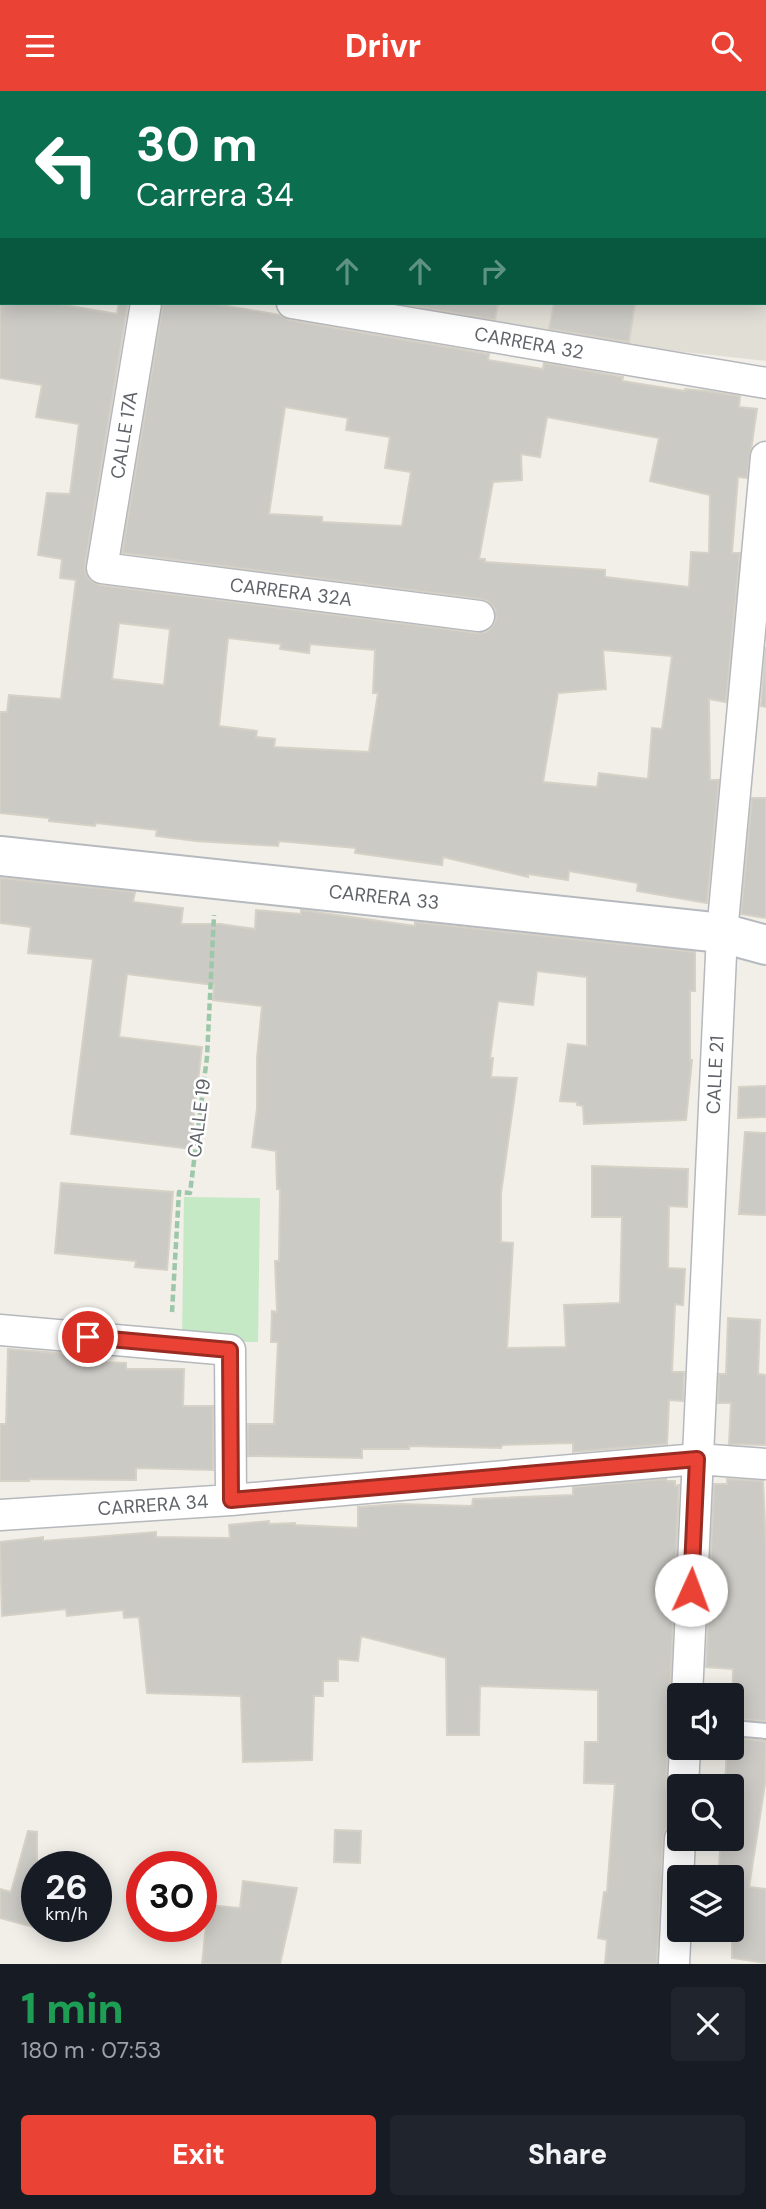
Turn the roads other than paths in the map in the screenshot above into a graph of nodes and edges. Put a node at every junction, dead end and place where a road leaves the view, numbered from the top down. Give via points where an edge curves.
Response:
1 (146, 305) edge
2 (304, 305) edge
3 (766, 383) edge
4 (766, 457) edge
5 (103, 568) joint
6 (479, 616) dead end
7 (0, 856) edge
8 (722, 933) junction
9 (766, 945) edge
10 (0, 1330) edge
11 (697, 1459) junction
12 (766, 1464) edge
13 (231, 1500) junction
14 (0, 1515) edge
15 (688, 1683) edge
16 (744, 1729) edge
17 (766, 1731) edge
18 (679, 1851) edge
19 (674, 1964) edge

1 - 5 street, CALLE 17A
2 - 3 street, CARRERA 32
4 - 8 street, CALLE 21
5 - 6 street, CARRERA 32A
7 - 8 street, CARRERA 33
8 - 9 street, CARRERA 33
8 - 11 street, CALLE 21
10 - 13 street via 230,1350
11 - 12 street, CARRERA 34
11 - 13 street, CARRERA 34
11 - 15 street, CALLE 21
13 - 14 street, CARRERA 34
16 - 17 lane
18 - 19 street

